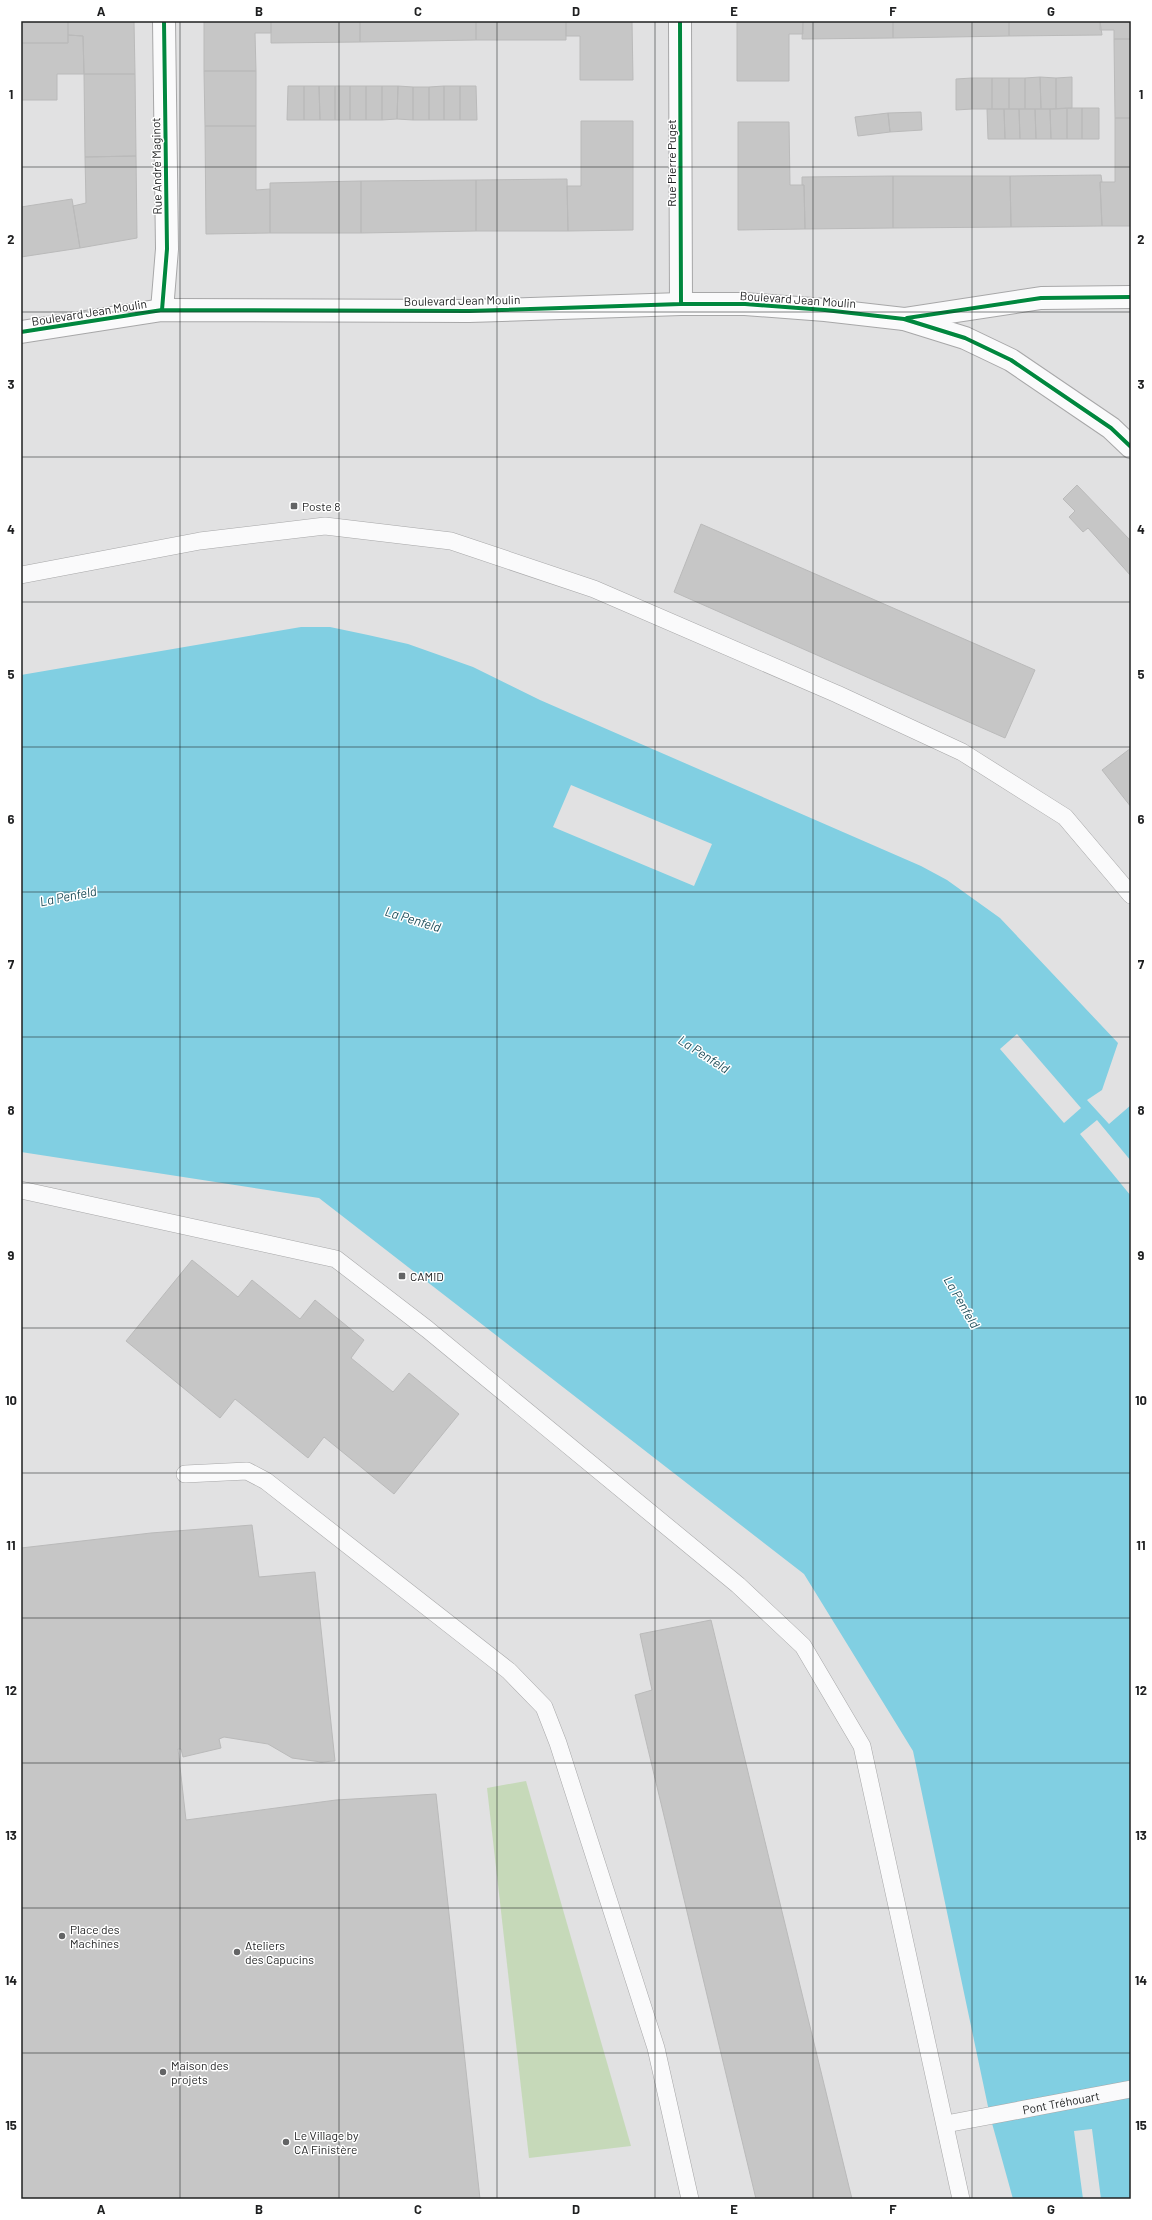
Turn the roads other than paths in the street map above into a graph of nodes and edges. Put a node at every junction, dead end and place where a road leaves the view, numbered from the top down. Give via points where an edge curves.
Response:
1 (164, 21) edge
2 (680, 21) edge
3 (1131, 297) edge
4 (681, 304) junction
5 (162, 310) junction
6 (904, 319) junction
7 (21, 332) edge
8 (1131, 447) edge
9 (21, 575) edge
10 (1131, 895) edge
11 (21, 1190) edge
12 (185, 1474) dead end
13 (1131, 2088) edge
14 (946, 2124) junction
15 (690, 2199) edge
16 (961, 2199) edge

1 - 5 street, Rue André Maginot via 167,249
2 - 4 street, Rue Pierre Puget
3 - 6 street, Boulevard Jean Moulin via 1041,298
4 - 5 street, Boulevard Jean Moulin via 469,311
4 - 6 street, Boulevard Jean Moulin via 745,304
5 - 7 street, Boulevard Jean Moulin
6 - 8 street, Boulevard Jean Moulin via 965,338 1011,360 1111,428
9 - 10 lane via 200,541 325,526 451,541 594,589 837,694 962,752 1065,817
11 - 14 lane via 336,1259 427,1329 738,1585 803,1646 862,1746
12 - 15 lane via 247,1471 266,1481 509,1671 544,1707 558,1743 656,2048
13 - 14 lane, Pont Tréhouart
14 - 16 lane

